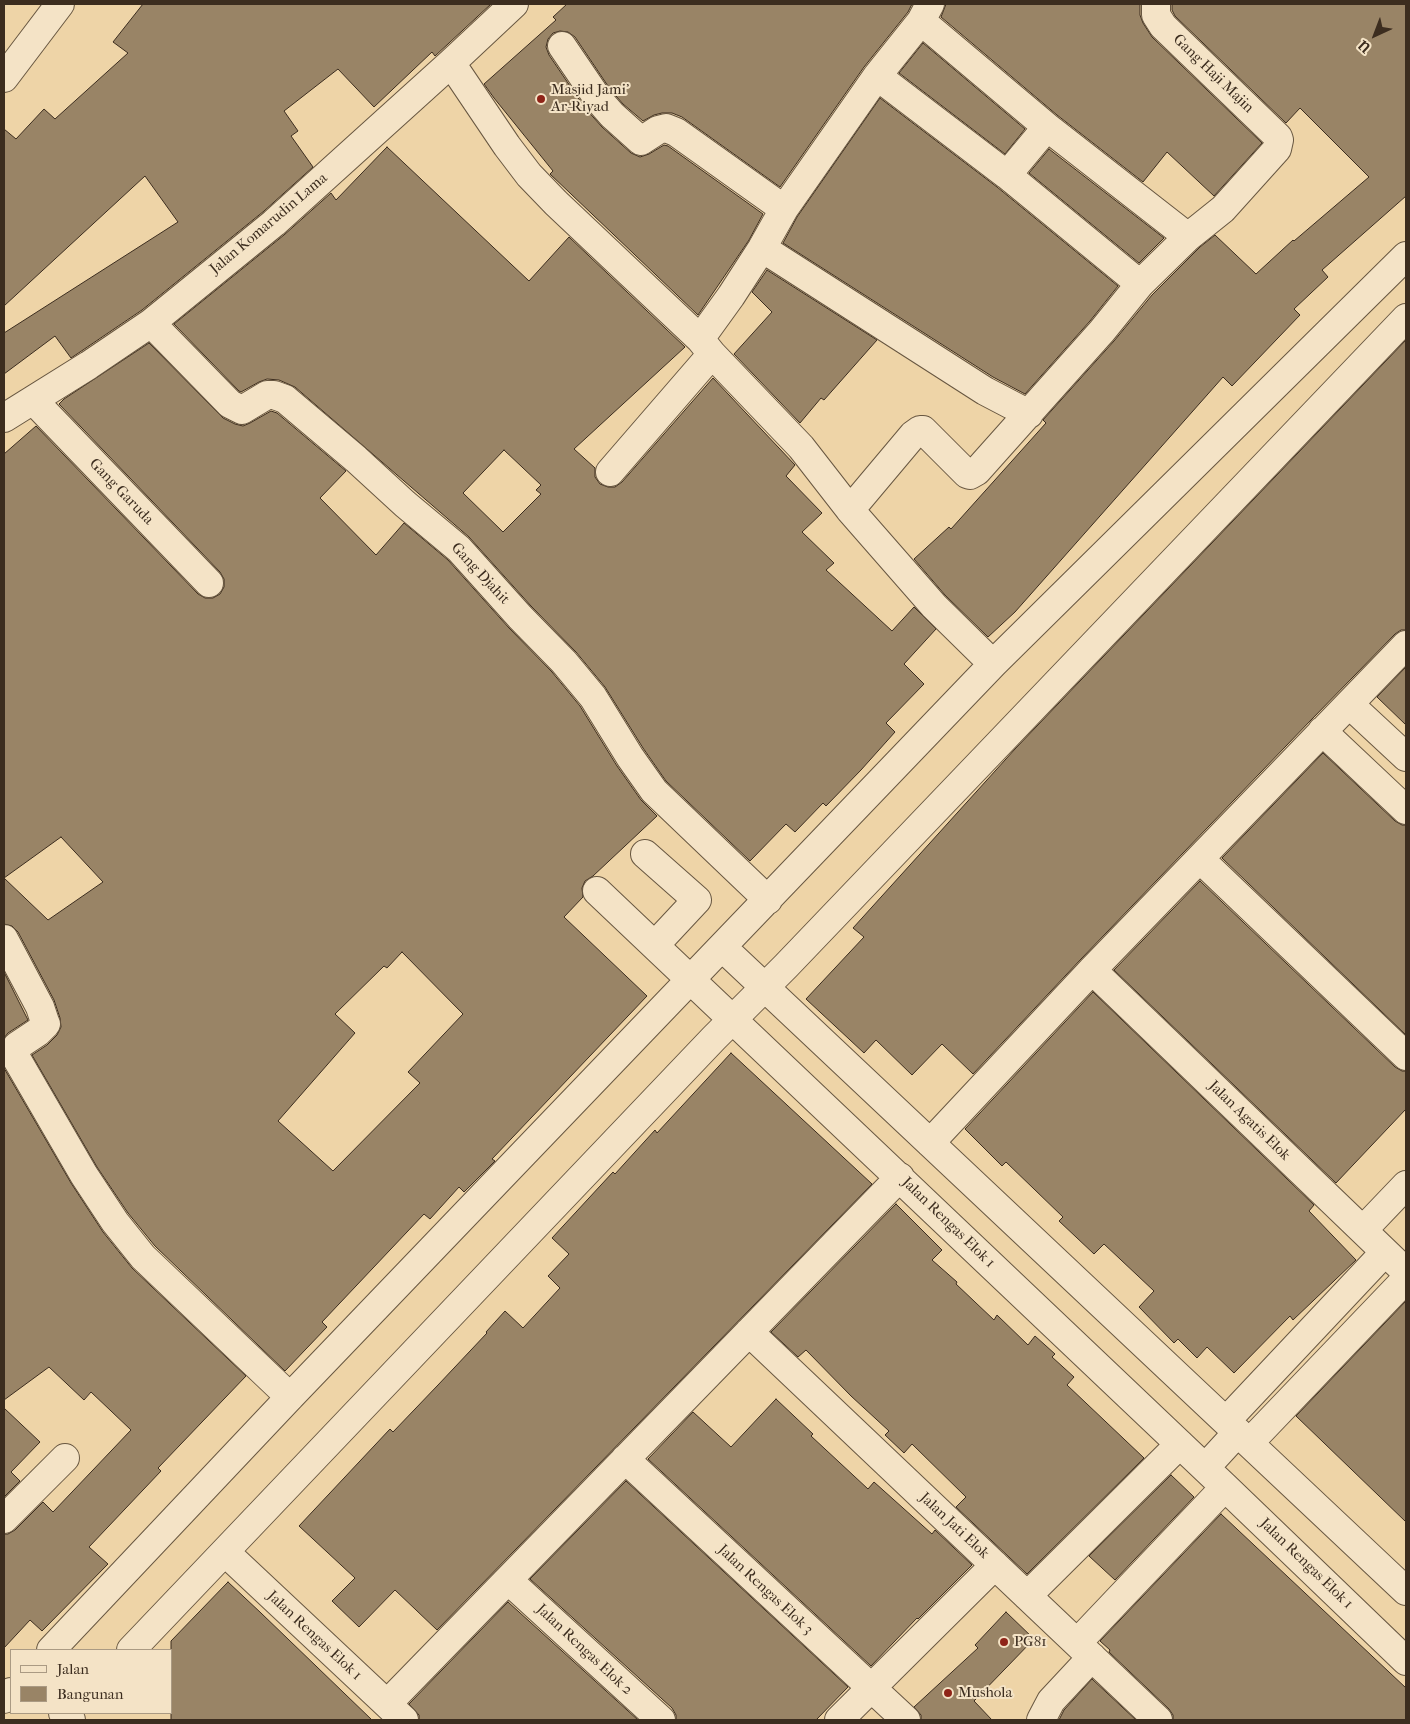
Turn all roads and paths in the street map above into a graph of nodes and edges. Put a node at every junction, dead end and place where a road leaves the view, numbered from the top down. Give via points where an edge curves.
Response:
1 (60, 4) edge
2 (513, 4) edge
3 (1156, 4) edge
4 (925, 12) edge
5 (562, 46) dead end
6 (451, 63) junction
7 (877, 76) junction
8 (4, 78) edge
9 (1047, 128) junction
10 (1007, 175) junction
11 (784, 209) junction
12 (1188, 238) junction
13 (762, 248) junction
14 (1406, 256) edge
15 (1140, 284) junction
16 (1406, 318) edge
17 (151, 323) junction
18 (706, 347) junction
19 (33, 400) junction
20 (1029, 414) junction
21 (4, 418) edge
22 (610, 472) dead end
23 (850, 510) junction
24 (209, 583) dead end
25 (1406, 645) edge
26 (993, 664) junction
27 (1349, 704) junction
28 (1322, 732) junction
29 (1406, 757) edge
30 (1406, 810) edge
31 (645, 854) dead end
32 (1200, 859) junction
33 (597, 891) dead end
34 (768, 900) junction
35 (4, 939) edge
36 (655, 945) junction
37 (722, 947) junction
38 (1092, 970) junction
39 (691, 979) junction
40 (765, 988) junction
41 (734, 1019) junction
42 (1406, 1056) edge
43 (930, 1143) junction
44 (900, 1177) junction
45 (1406, 1185) edge
46 (1363, 1230) junction
47 (1385, 1252) junction
48 (1406, 1272) edge
49 (1406, 1279) edge
50 (749, 1332) junction
51 (290, 1396) junction
52 (1238, 1432) junction
53 (1180, 1444) junction
54 (65, 1458) dead end
55 (625, 1459) junction
56 (1205, 1468) junction
57 (1225, 1487) junction
58 (4, 1519) edge
59 (225, 1552) junction
60 (995, 1565) junction
61 (508, 1580) junction
62 (1406, 1591) edge
63 (1028, 1596) junction
64 (52, 1649) edge
65 (132, 1649) edge
66 (1088, 1654) junction
67 (1406, 1661) edge
68 (871, 1688) junction
69 (395, 1712) edge
70 (660, 1720) edge
71 (839, 1720) edge
72 (906, 1720) edge
73 (1042, 1720) edge
74 (1158, 1720) edge

1 - 8 street
2 - 6 street, Jalan Komarudin Lama
3 - 12 street, Gang Haji Majin via 1156,15 1163,26 1279,140 1274,154 1222,209
4 - 7 street
4 - 9 street
5 - 11 street via 598,99 641,141 658,130 666,128 676,132
6 - 17 street, Jalan Komarudin Lama via 274,224
6 - 18 street via 529,175
7 - 10 street
7 - 11 street
9 - 10 street
9 - 12 street
10 - 15 street
11 - 13 street
12 - 15 street
13 - 18 street via 731,296
13 - 20 street via 985,391
14 - 26 street
15 - 20 street
16 - 40 street
17 - 19 street, Jalan Komarudin Lama
17 - 34 street, Gang Djahit via 230,404 242,410 267,395 285,399 459,549 564,662 592,697 654,791
18 - 22 street
18 - 23 street via 801,447
19 - 21 street, Jalan Komarudin Lama
19 - 24 street, Gang Garuda
20 - 23 street via 970,475 923,430 917,431
23 - 26 street via 934,606
25 - 27 street
26 - 34 street
27 - 28 street
27 - 29 street
28 - 30 street
28 - 32 street
31 - 36 street via 697,900
32 - 38 street
32 - 42 street
33 - 36 street, Jalan Rengas Elok 1
34 - 37 street
35 - 51 street via 46,1022 38,1032 20,1043 15,1049 15,1056 84,1175 142,1258
36 - 39 street, Jalan Rengas Elok 1
37 - 39 street
37 - 40 street
38 - 43 street
38 - 46 street, Jalan Agatis Elok
39 - 41 street, Jalan Rengas Elok 1
39 - 51 street
40 - 41 street
40 - 43 street
41 - 44 street, Jalan Rengas Elok 1
41 - 59 street
43 - 52 street
44 - 50 street
44 - 53 street, Jalan Rengas Elok 1
45 - 46 street
46 - 47 street, Jalan Agatis Elok
47 - 48 street, Jalan Agatis Elok
47 - 52 street
49 - 52 street
50 - 55 street
50 - 60 street, Jalan Jati Elok
51 - 64 street
52 - 56 street
52 - 62 street
53 - 56 street, Jalan Rengas Elok 1
53 - 63 street
54 - 58 street
55 - 61 street
55 - 68 street, Jalan Rengas Elok 3
56 - 57 street, Jalan Rengas Elok 1
57 - 66 street
57 - 67 street, Jalan Rengas Elok 1
59 - 65 street
59 - 69 street, Jalan Rengas Elok 1
60 - 63 street, Jalan Jati Elok
60 - 68 street
61 - 69 street
61 - 70 street, Jalan Rengas Elok 2
63 - 66 street, Jalan Jati Elok
66 - 73 street
66 - 74 street, Jalan Jati Elok
68 - 71 street
68 - 72 street, Jalan Rengas Elok 3

